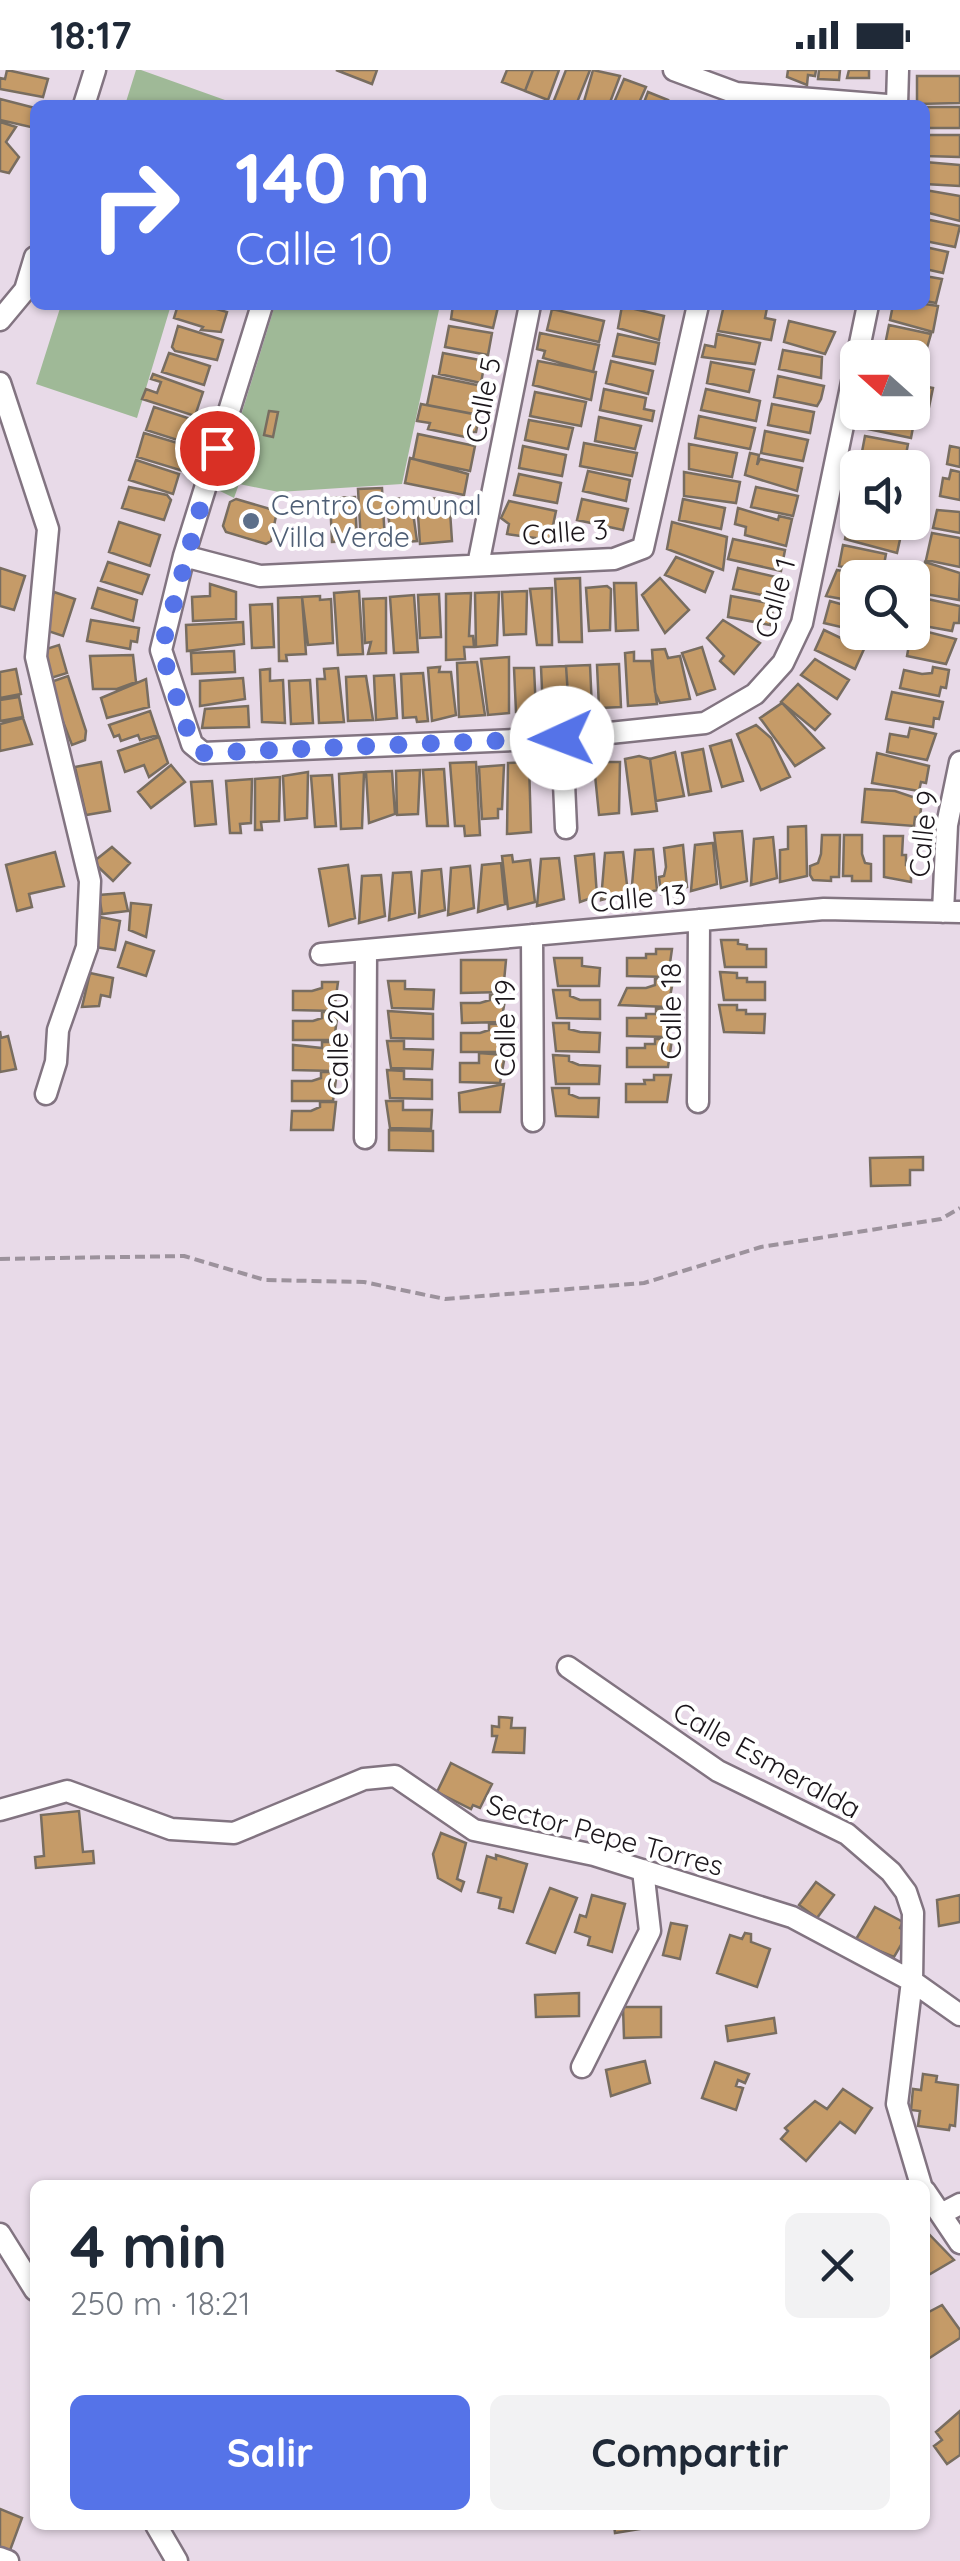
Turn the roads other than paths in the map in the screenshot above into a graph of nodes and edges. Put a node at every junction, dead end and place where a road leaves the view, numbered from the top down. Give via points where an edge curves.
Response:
1 (95, 70) edge
2 (674, 70) edge
3 (898, 70) edge
4 (86, 100) edge
5 (818, 100) edge
6 (897, 100) edge
7 (30, 272) edge
8 (260, 310) edge
9 (529, 310) edge
10 (697, 310) edge
11 (861, 310) edge
12 (0, 320) edge
13 (0, 382) edge
14 (184, 556) junction
15 (478, 564) junction
16 (562, 738) junction
17 (960, 762) edge
18 (566, 828) dead end
19 (951, 912) edge
20 (699, 920) junction
21 (532, 935) junction
22 (366, 950) junction
23 (321, 954) dead end
24 (46, 1094) dead end
25 (698, 1102) dead end
26 (533, 1121) dead end
27 (365, 1138) dead end
28 (568, 1666) dead end
29 (0, 1810) edge
30 (642, 1870) junction
31 (912, 1982) junction
32 (960, 2016) edge
33 (582, 2067) dead end
34 (919, 2180) edge
35 (930, 2193) edge
36 (951, 2209) edge
37 (0, 2234) edge
38 (960, 2243) edge
39 (30, 2282) edge
40 (159, 2530) edge
41 (0, 2558) edge
42 (8, 2561) edge
43 (177, 2561) edge

1 - 4 street
2 - 5 street via 736,94
3 - 6 street
7 - 12 street
8 - 14 street
9 - 15 street, Calle 5
10 - 15 street, Calle 3 via 643,548 614,558
11 - 16 street, Calle 1 via 802,623 784,663 756,694 705,723
13 - 24 street via 48,529 36,658 90,881 86,947 58,1030
14 - 15 street, Calle 3 via 260,576
14 - 16 street, Calle 1 via 161,650 192,744 203,753
16 - 18 street
17 - 19 street, Calle 9 via 947,824
19 - 20 street, Calle 13 via 824,909
20 - 21 street, Calle 13
20 - 25 street, Calle 18
21 - 22 street, Calle 13
21 - 26 street, Calle 19
22 - 23 street, Calle 13
22 - 27 street, Calle 20
28 - 31 street, Calle Esmeralda via 718,1771 869,1851 906,1892 913,1913
29 - 30 street, Sector Pepe Torres via 68,1791 171,1829 234,1833 364,1779 394,1776 474,1830
30 - 31 street, Sector Pepe Torres via 792,1917
30 - 33 street via 650,1931
31 - 32 street, Sector Pepe Torres
31 - 34 street, Calle Esmeralda via 897,2104
35 - 36 street
36 - 38 street
37 - 39 street
40 - 43 street
41 - 42 street

